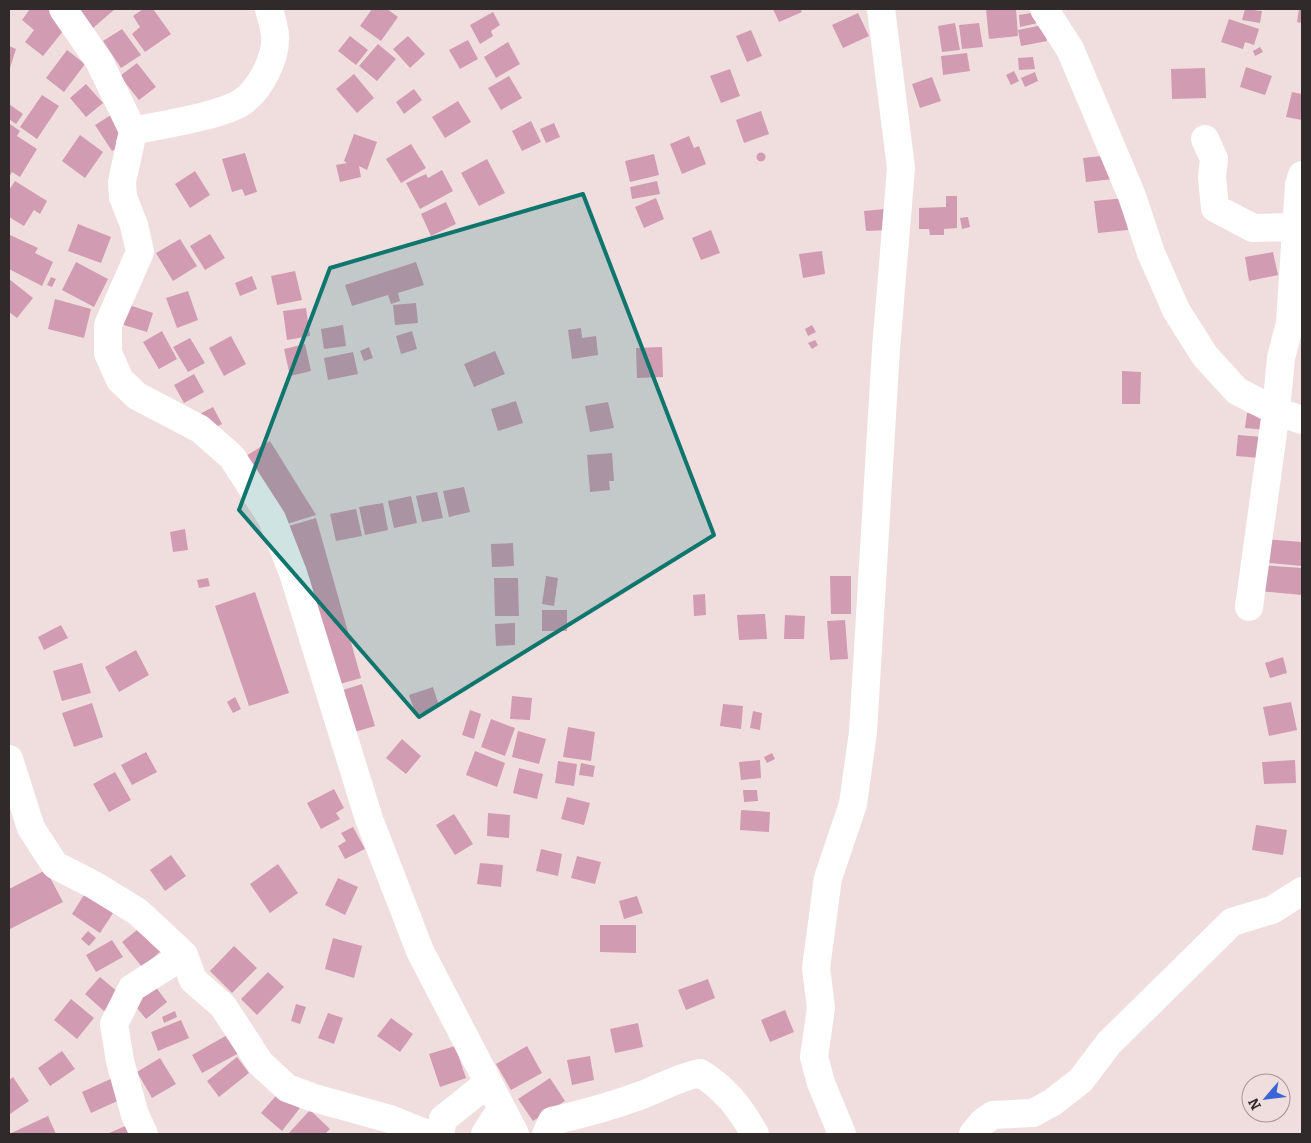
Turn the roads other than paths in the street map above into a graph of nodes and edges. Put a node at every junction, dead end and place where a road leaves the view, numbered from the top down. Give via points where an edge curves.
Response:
1 (63, 9) edge
2 (269, 9) edge
3 (881, 9) edge
4 (1044, 9) edge
5 (134, 131) junction
6 (1205, 139) dead end
7 (1302, 175) edge
8 (1296, 227) junction
9 (1292, 356) edge
10 (1276, 411) junction
11 (1302, 420) edge
12 (1248, 607) dead end
13 (9, 759) edge
14 (1302, 891) edge
15 (184, 955) junction
16 (488, 1083) junction
17 (501, 1109) junction
18 (144, 1134) edge
19 (427, 1134) edge
20 (440, 1134) edge
21 (486, 1134) edge
22 (515, 1134) edge
23 (546, 1134) edge
24 (755, 1134) edge
25 (842, 1134) edge
26 (973, 1134) edge

1 - 5 street via 99,61
2 - 5 street via 275,35 274,50 263,79 242,102 212,114
3 - 25 street via 901,168 886,349 863,732 853,804 828,878 816,968 821,1008 814,1057
4 - 10 street via 1070,49 1176,310 1205,356 1237,392
5 - 16 street via 122,182 123,197 140,252 108,325 108,353 120,380 137,396 200,429 232,457 272,519 293,573 369,818 420,951
6 - 8 street via 1214,159 1215,208 1253,228
7 - 8 street
8 - 9 street via 1290,323
9 - 10 street
10 - 11 street
10 - 12 street
13 - 15 street via 31,828 55,865 138,912
14 - 26 street via 1272,910 1232,922 1109,1043 1081,1080 1053,1102 1033,1113 993,1115
15 - 18 street via 132,988 114,1024 120,1061 135,1115
15 - 19 street via 193,980 223,1006 260,1064 287,1088 390,1119
16 - 17 street
16 - 20 street via 443,1119
17 - 21 street
17 - 22 street
23 - 24 street via 552,1121 616,1104 684,1076 700,1073 718,1084 738,1105

